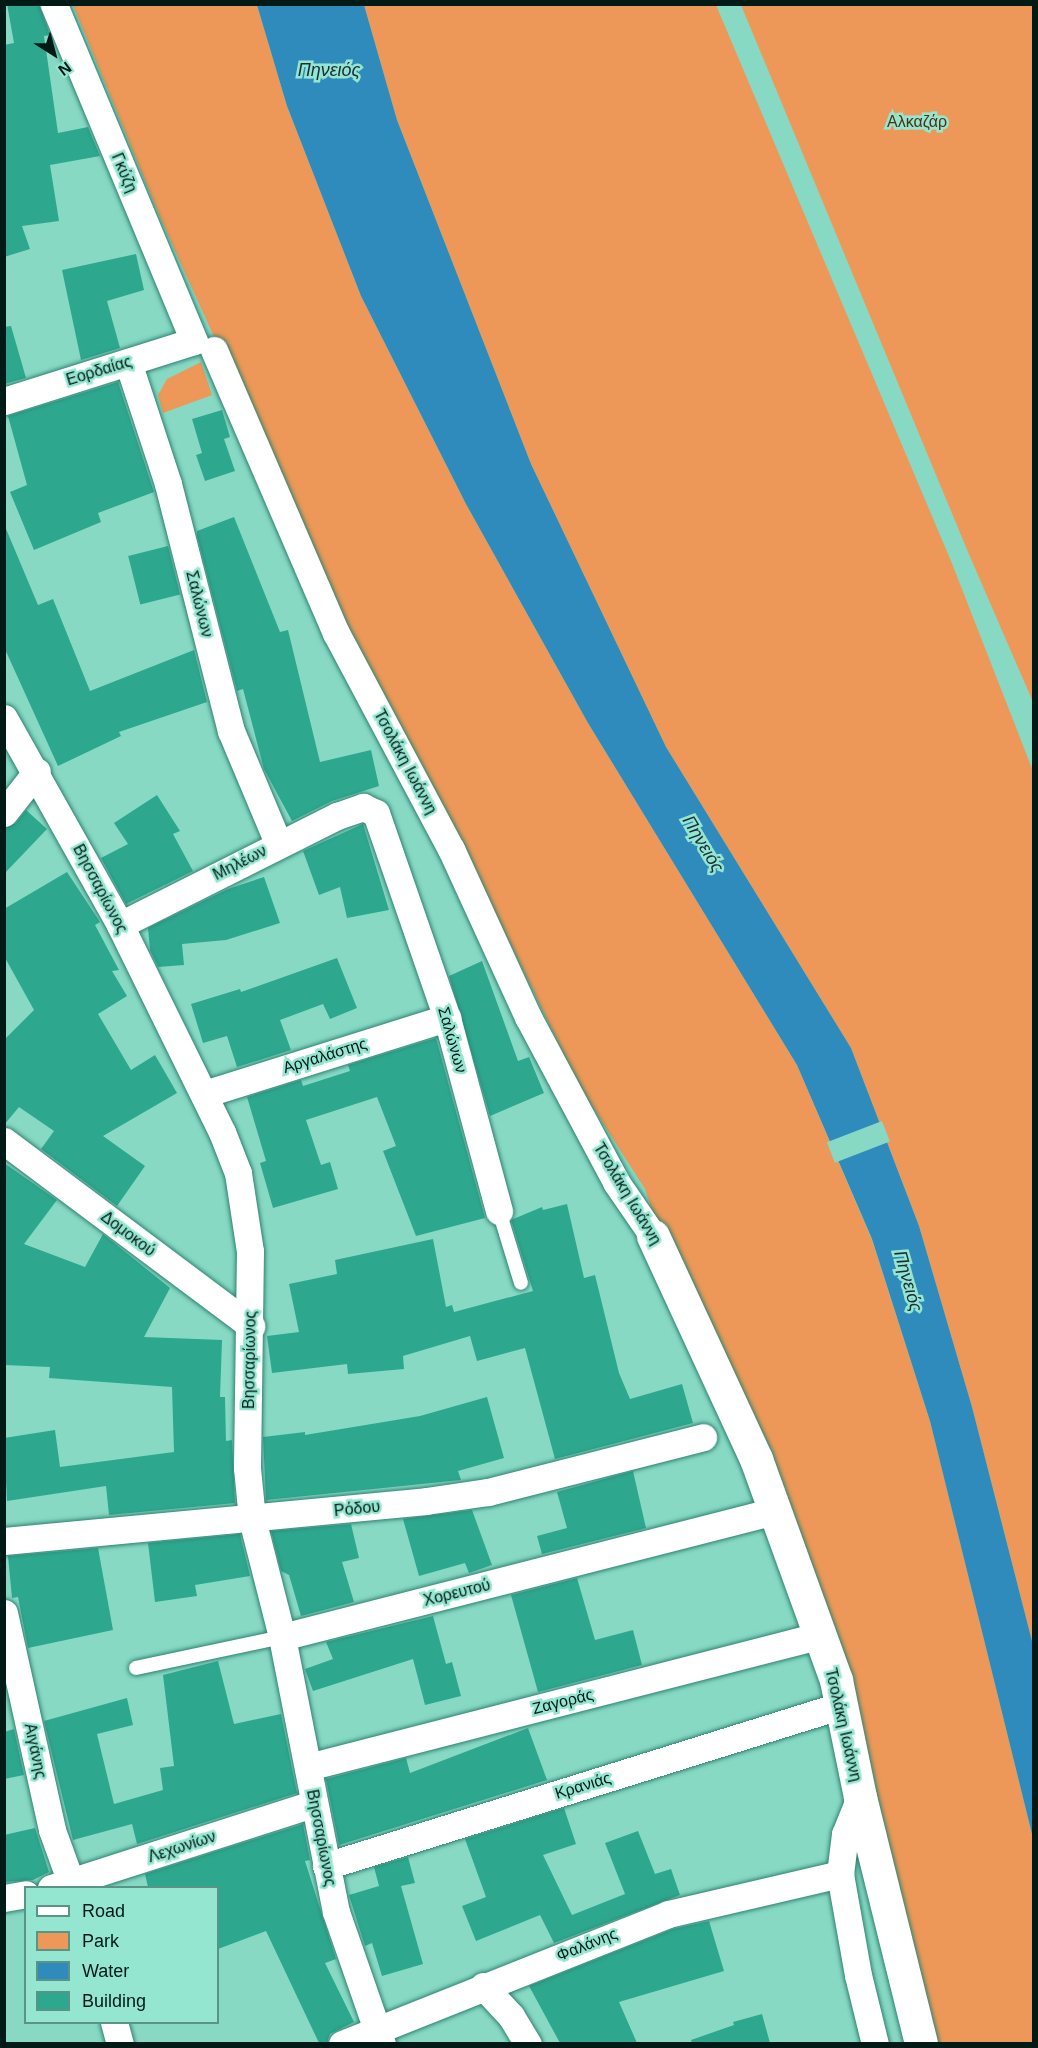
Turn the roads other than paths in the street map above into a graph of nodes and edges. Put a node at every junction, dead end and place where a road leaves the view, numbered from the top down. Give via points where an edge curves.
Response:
1 (54, 4) edge
2 (204, 346) junction
3 (128, 362) junction
4 (4, 401) edge
5 (4, 718) edge
6 (37, 771) junction
7 (363, 807) joint
8 (4, 813) edge
9 (278, 843) junction
10 (120, 925) junction
11 (447, 1018) junction
12 (204, 1094) junction
13 (4, 1142) edge
14 (499, 1211) joint
15 (653, 1236) joint
16 (520, 1284) dead end
17 (251, 1326) junction
18 (703, 1437) dead end
19 (776, 1511) junction
20 (252, 1519) junction
21 (4, 1541) edge
22 (4, 1613) edge
23 (818, 1636) junction
24 (282, 1637) junction
25 (136, 1668) dead end
26 (839, 1706) junction
27 (308, 1767) junction
28 (860, 1797) junction
29 (314, 1804) junction
30 (326, 1866) junction
31 (840, 1874) junction
32 (65, 1886) edge
33 (24, 1894) edge
34 (4, 1898) edge
35 (483, 1986) junction
36 (115, 2024) edge
37 (379, 2036) edge
38 (120, 2043) edge
39 (342, 2043) edge
40 (528, 2043) edge
41 (875, 2043) edge
42 (921, 2043) edge

1 - 2 street, Γκύζη
2 - 3 street, Εορδαίας
2 - 15 street, Τσολάκη Ιωάννη via 336,633 451,849 528,1017 616,1182
3 - 4 street, Εορδαίας
3 - 9 street, Σαλώνων via 168,484 231,731
5 - 6 street, Βησσαρίωνος
6 - 8 street
6 - 10 street, Βησσαρίωνος
7 - 9 street, Μηλέων
7 - 11 street, Σαλώνων via 376,813 382,824
9 - 10 street, Μηλέων
10 - 12 street, Βησσαρίωνος
11 - 12 street, Αργαλάστης
11 - 14 street, Σαλώνων
12 - 17 street, Βησσαρίωνος via 238,1173 242,1192 250,1251
13 - 17 street, Δομοκού
14 - 16 lane, Σαλώνων
15 - 19 street, Τσολάκη Ιωάννη
17 - 20 street, Βησσαρίωνος via 247,1468
18 - 20 street, Ρόδου via 488,1492
19 - 23 street, Τσολάκη Ιωάννη
19 - 24 street, Χορευτού
20 - 21 street, Ρόδου
20 - 24 street, Βησσαρίωνος
22 - 32 street, Αιγάνης
23 - 26 street, Τσολάκη Ιωάννη via 836,1680
23 - 27 street, Ζαγοράς
24 - 25 lane, Χορευτού
24 - 27 street, Βησσαρίωνος
26 - 28 street, Τσολάκη Ιωάννη
26 - 30 street, Κρανιάς
27 - 29 street, Βησσαρίωνος
28 - 31 street via 845,1834
28 - 42 street, Τσολάκη Ιωάννη
29 - 30 street, Βησσαρίωνος
29 - 32 street, Λεχωνίων
30 - 37 street, Βησσαρίωνος via 336,1912
31 - 35 street, Φαλάνης via 668,1914
31 - 41 street
33 - 34 street
35 - 37 street, Φαλάνης
35 - 40 street
36 - 38 street
37 - 39 street, Φαλάνης

